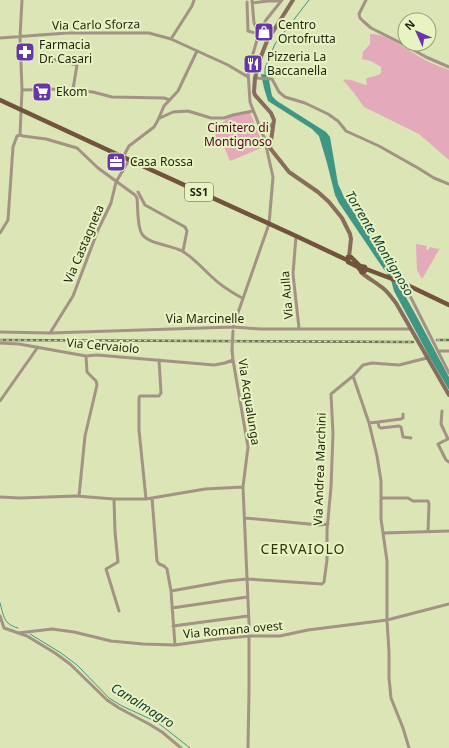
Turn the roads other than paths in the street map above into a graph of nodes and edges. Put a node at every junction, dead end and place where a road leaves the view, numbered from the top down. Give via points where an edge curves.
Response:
1 (22, 0) edge
2 (194, 0) edge
3 (281, 0) edge
4 (294, 0) edge
5 (366, 0) edge
6 (247, 2) dead end
7 (252, 2) edge
8 (254, 20) junction
9 (248, 21) junction
10 (259, 33) junction
11 (20, 37) junction
12 (0, 38) edge
13 (171, 39) junction
14 (197, 51) junction
15 (51, 59) dead end
16 (449, 67) edge
17 (248, 77) junction
18 (257, 78) junction
19 (22, 90) junction
20 (74, 90) junction
21 (0, 100) edge
22 (170, 100) junction
23 (22, 110) junction
24 (253, 111) junction
25 (160, 118) junction
26 (274, 122) junction
27 (259, 126) junction
28 (20, 135) junction
29 (264, 137) junction
30 (270, 148) junction
31 (123, 157) junction
32 (129, 160) junction
33 (116, 182) junction
34 (449, 184) edge
35 (138, 192) dead end
36 (269, 224) junction
37 (0, 233) edge
38 (296, 236) junction
39 (182, 251) junction
40 (348, 258) junction
41 (364, 271) junction
42 (403, 283) junction
43 (242, 298) junction
44 (449, 305) edge
45 (299, 328) junction
46 (233, 329) junction
47 (411, 329) junction
48 (0, 332) edge
49 (50, 333) junction
50 (0, 343) edge
51 (38, 347) junction
52 (438, 351) junction
53 (449, 351) edge
54 (86, 356) junction
55 (427, 358) junction
56 (160, 360) junction
57 (233, 360) junction
58 (449, 373) edge
59 (353, 376) junction
60 (449, 395) edge
61 (0, 401) edge
62 (442, 411) dead end
63 (402, 414) dead end
64 (378, 422) junction
65 (369, 423) junction
66 (411, 438) dead end
67 (448, 439) edge
68 (449, 462) edge
69 (243, 487) junction
70 (79, 496) junction
71 (0, 497) edge
72 (152, 498) junction
73 (381, 498) junction
74 (114, 499) junction
75 (146, 499) junction
76 (245, 518) junction
77 (328, 524) junction
78 (449, 531) edge
79 (428, 532) junction
80 (384, 533) junction
81 (247, 579) junction
82 (172, 591) junction
83 (247, 597) junction
84 (449, 604) edge
85 (172, 608) junction
86 (120, 611) dead end
87 (0, 616) edge
88 (248, 616) junction
89 (387, 620) junction
90 (174, 626) junction
91 (4, 628) junction
92 (0, 629) edge
93 (18, 633) junction
94 (249, 636) junction
95 (175, 645) junction
96 (181, 748) edge
97 (248, 748) edge
98 (409, 748) edge

1 - 11 street
2 - 13 street
3 - 7 street
3 - 10 street
4 - 18 street via 267,41 260,59
5 - 16 street via 359,14 371,28
6 - 9 street
7 - 8 street
8 - 9 street
8 - 10 street
9 - 10 street via 248,31
10 - 17 street
11 - 12 street, Via Carlo Sforza
11 - 13 street, Via Carlo Sforza via 67,33 149,32
11 - 19 street
13 - 14 street, Via Carlo Sforza
14 - 17 street, Via Carlo Sforza
14 - 22 street via 180,86
15 - 20 street via 77,65
17 - 24 street
18 - 26 street via 255,95 274,117
18 - 34 street via 274,80 277,89 285,97 328,114 346,131
19 - 20 street
19 - 23 street
20 - 22 street via 112,97
21 - 23 main road, SS1
22 - 25 street via 164,106
23 - 28 street
23 - 31 main road, SS1
24 - 25 street via 224,118 211,118 188,111 173,112
24 - 27 street
25 - 31 street via 129,146
26 - 27 street via 269,127
26 - 30 street
27 - 29 street
28 - 33 street via 77,148
28 - 37 street via 17,136 13,147 8,220
29 - 30 street
29 - 36 street, Via Acqualunga via 273,177
30 - 40 street via 289,172 318,192 334,207 349,230 351,246
31 - 32 main road, SS1
32 - 33 street, Via Castagneta
32 - 36 main road, SS1
33 - 39 street via 137,198 140,229 144,237
33 - 49 street, Via Castagneta via 111,203 73,296
35 - 39 street via 145,205 185,227 187,231
36 - 38 main road, SS1
36 - 43 street, Via Acqualunga
38 - 40 main road, SS1
38 - 45 street, Via Aulla via 293,274
39 - 43 street via 225,288
40 - 41 main road, SS1
41 - 42 main road via 371,270
41 - 47 street via 368,278 380,285 396,303
42 - 44 main road
42 - 52 street
43 - 46 street, Via Acqualunga
45 - 46 street, Via Marcinelle
45 - 47 street, Via Marcinelle
46 - 49 street, Via Marcinelle
46 - 57 street, Via Acqualunga, bridge
47 - 55 street
48 - 49 street, Via Marcinelle
50 - 51 street, Via Cervaiolo
51 - 54 street, Via Cervaiolo
51 - 61 street
52 - 53 street
52 - 58 street
54 - 56 street, Via Cervaiolo
54 - 70 street via 87,372 96,381 96,385 85,436
55 - 59 street via 400,365 368,363
55 - 60 street
56 - 57 street, Via Cervaiolo via 214,365
56 - 75 street via 161,393 159,396 139,398 139,430
57 - 69 street, Via Acqualunga via 248,447
59 - 65 street
59 - 77 street, Via Andrea Marchini via 331,394 332,445
62 - 67 street via 441,424
63 - 64 street via 401,419
64 - 65 street
64 - 66 street via 381,428 399,426 403,437
65 - 73 street via 381,481
67 - 68 street via 438,444
69 - 72 street via 205,489
69 - 76 street, Via Acqualunga
70 - 71 street
70 - 74 street
72 - 75 street
72 - 82 street via 157,561 167,569
73 - 79 street via 428,501
73 - 80 street
74 - 75 street
74 - 86 street via 118,562 106,569
76 - 77 street
76 - 81 street, Via Acqualunga
77 - 81 street, Via Andrea Marchini via 327,560 322,584
78 - 79 street
79 - 80 street
80 - 89 street via 387,560
81 - 82 street, Via Andrea Marchini via 227,580
81 - 83 street, Via Acqualunga
82 - 85 street
83 - 85 street
83 - 88 street, Via Acqualunga
84 - 89 street, Via Romana ovest
85 - 90 street
87 - 91 street
88 - 90 street
88 - 94 street, Via Acqualunga
89 - 94 street, Via Romana ovest via 280,636
89 - 98 street via 391,698
90 - 95 street
91 - 92 street
91 - 93 street
93 - 95 street, Via Romana ovest via 52,629 111,640
93 - 96 street via 59,656 107,700 162,732
94 - 95 street, Via Romana ovest
94 - 97 street, Via Acqualunga

